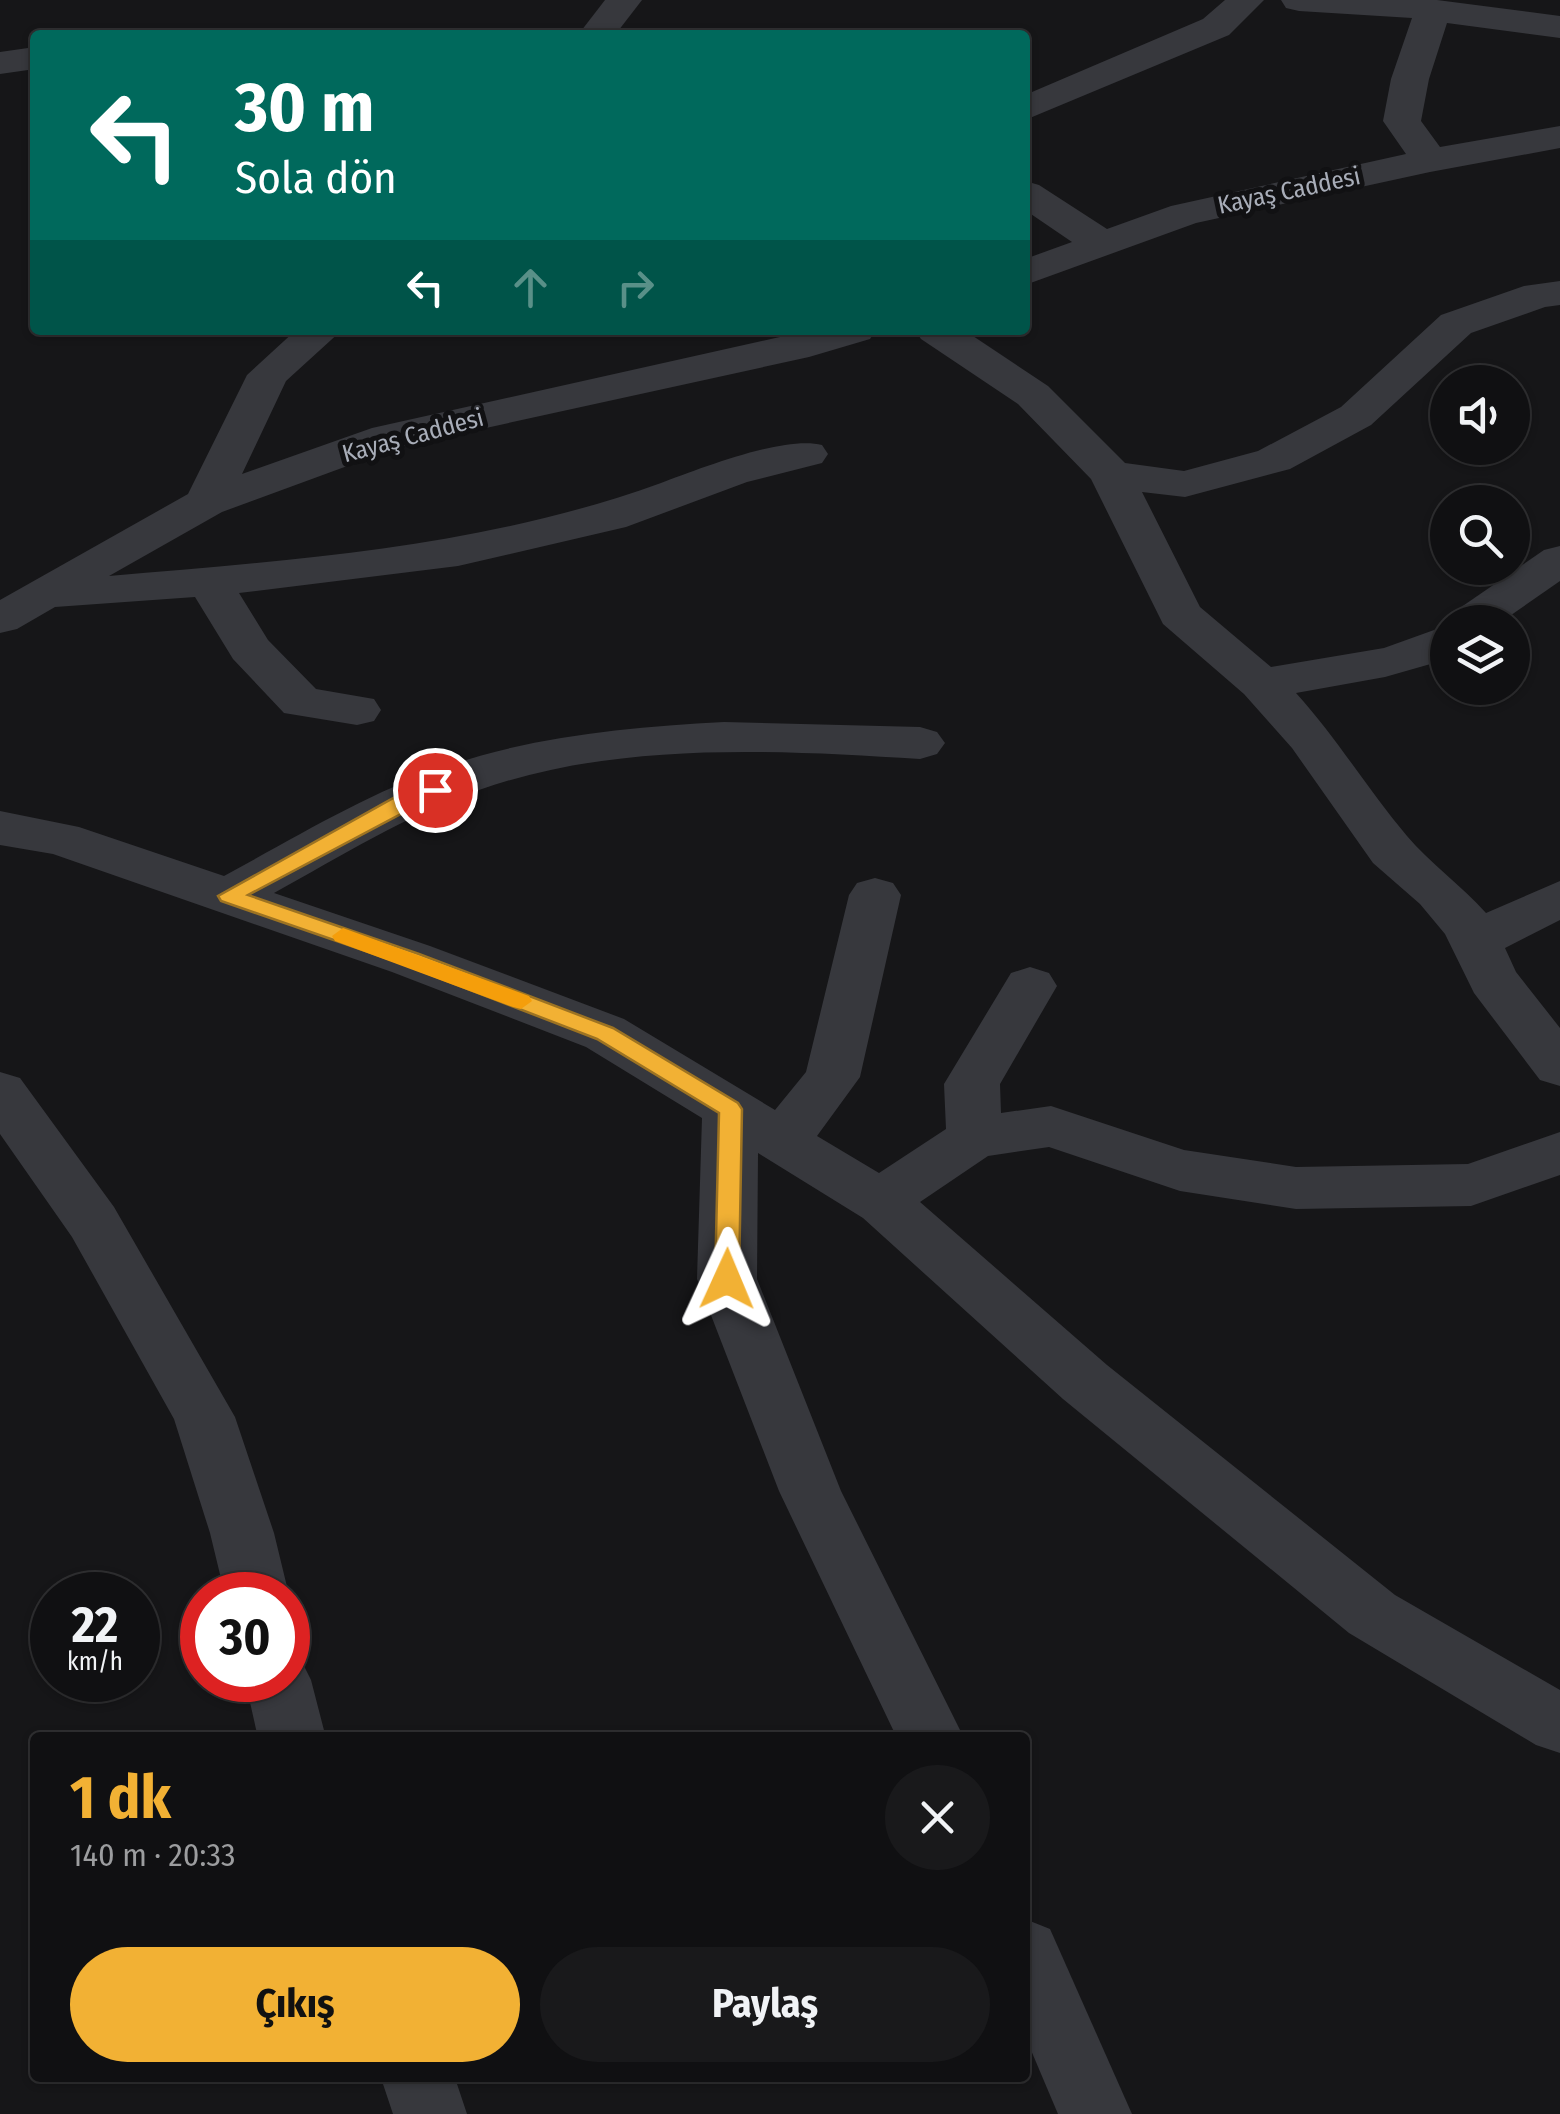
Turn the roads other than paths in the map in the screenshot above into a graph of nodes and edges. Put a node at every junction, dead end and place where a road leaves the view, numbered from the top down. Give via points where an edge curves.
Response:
1 (624, 0) edge
2 (1246, 0) edge
3 (1298, 0) edge
4 (1433, 10) junction
5 (1560, 27) edge
6 (600, 30) edge
7 (30, 59) edge
8 (0, 63) edge
9 (1030, 107) edge
10 (1560, 137) edge
11 (1430, 160) junction
12 (1030, 196) edge
13 (1104, 244) junction
14 (1030, 271) edge
15 (1560, 293) edge
16 (315, 335) edge
17 (943, 335) edge
18 (796, 337) edge
19 (806, 454) dead end
20 (1111, 474) junction
21 (206, 502) junction
22 (1560, 560) edge
23 (209, 582) junction
24 (42, 595) junction
25 (1495, 605) edge
26 (0, 619) edge
27 (1430, 649) edge
28 (1262, 683) junction
29 (356, 710) dead end
30 (920, 743) dead end
31 (0, 828) edge
32 (875, 895) dead end
33 (228, 896) junction
34 (1560, 898) edge
35 (1475, 941) junction
36 (1030, 986) dead end
37 (1560, 1066) edge
38 (0, 1092) edge
39 (730, 1109) junction
40 (974, 1138) junction
41 (782, 1141) junction
42 (1560, 1153) edge
43 (884, 1203) junction
44 (251, 1572) edge
45 (283, 1702) edge
46 (1560, 1724) edge
47 (291, 1732) edge
48 (928, 1732) edge
49 (1030, 1964) edge
50 (419, 2082) edge
51 (430, 2114) edge
52 (1095, 2114) edge

1 - 6 street
2 - 9 street via 1216,26
3 - 4 street
4 - 5 street
4 - 11 street via 1402,121
7 - 8 street
10 - 11 street, Kayaş Caddesi
11 - 13 street, Kayaş Caddesi via 1185,214
12 - 13 street
13 - 14 street, Kayaş Caddesi
15 - 20 street via 1456,324 1356,416 1274,460 1185,484
16 - 21 street via 268,374
17 - 20 street via 1032,395
18 - 21 street, Kayaş Caddesi via 388,437
19 - 23 street via 610,517 458,552
20 - 28 street via 1180,614
21 - 24 street, Kayaş Caddesi
22 - 25 street
23 - 24 street
23 - 29 street via 250,649 301,702
24 - 26 street, Kayaş Caddesi
27 - 28 street
28 - 35 street via 1391,851 1438,892
30 - 33 street via 760,736 592,749 497,767 404,801
31 - 33 street via 61,839
32 - 41 street via 832,1076
33 - 39 street via 605,1033
34 - 35 street
35 - 37 street via 1492,980
36 - 40 street via 972,1084
38 - 44 street via 94,1222 204,1417
39 - 41 street
39 - 48 street via 727,1279 810,1491
40 - 42 street via 1051,1126 1180,1170 1296,1188 1471,1184
40 - 43 street
41 - 43 street
43 - 46 street via 1084,1382 1372,1614
45 - 47 street
49 - 52 street
50 - 51 street

